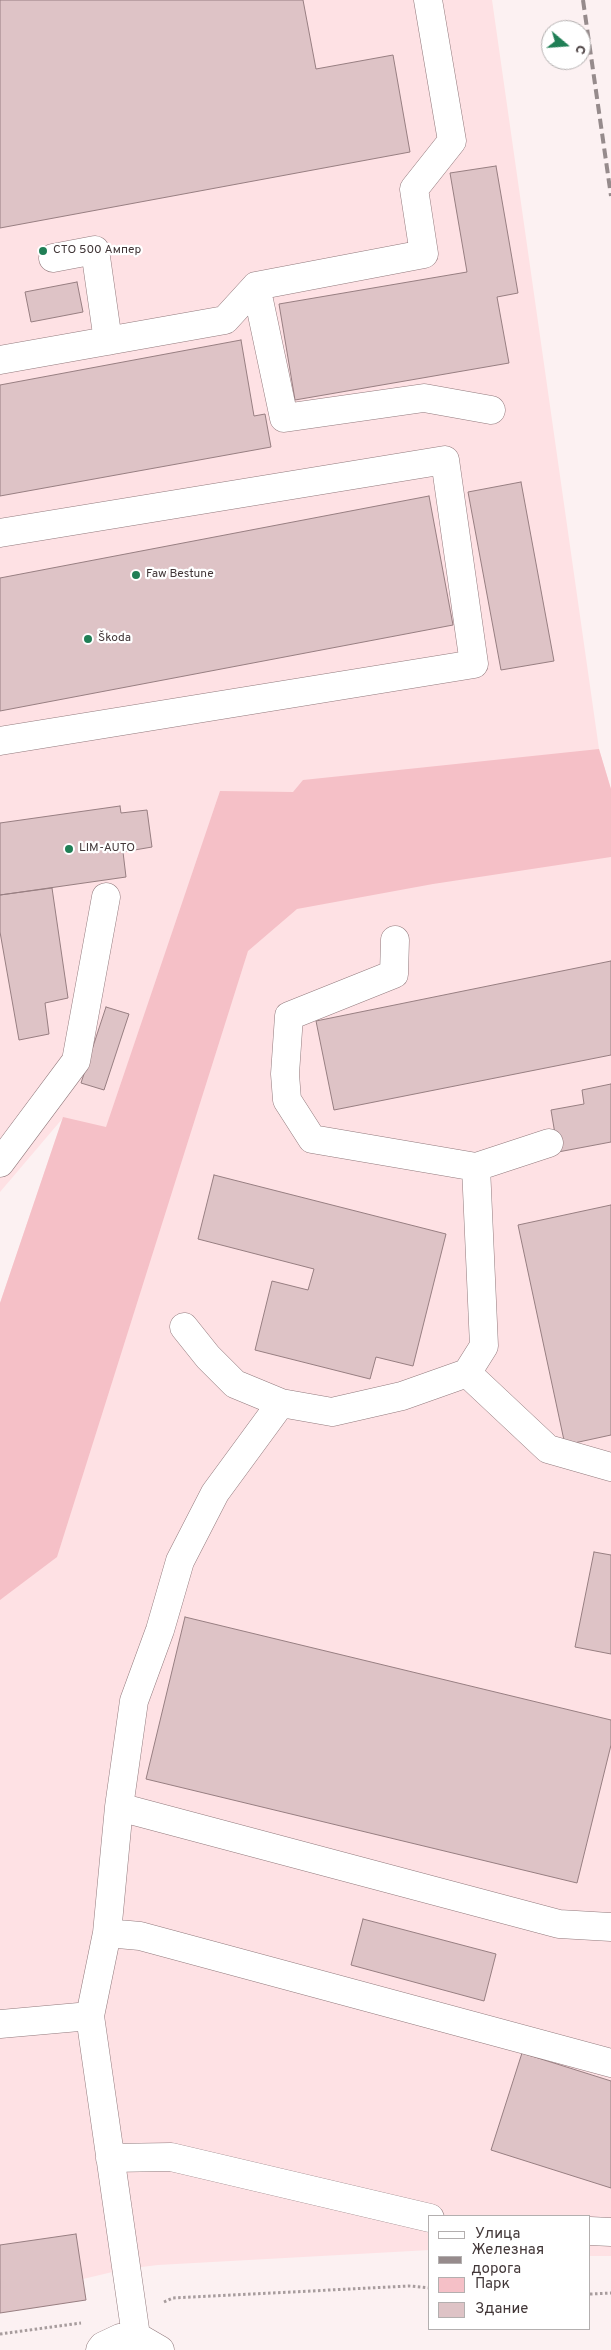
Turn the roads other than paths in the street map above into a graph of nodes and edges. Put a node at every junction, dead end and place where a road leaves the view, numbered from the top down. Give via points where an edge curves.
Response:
1 (428, 0) edge
2 (53, 258) dead end
3 (256, 286) junction
4 (108, 341) junction
5 (0, 360) edge
6 (491, 410) dead end
7 (0, 533) edge
8 (0, 741) edge
9 (106, 898) dead end
10 (395, 940) dead end
11 (549, 1143) dead end
12 (0, 1162) edge
13 (476, 1167) junction
14 (184, 1327) dead end
15 (467, 1373) junction
16 (280, 1403) junction
17 (611, 1467) edge
18 (119, 1807) junction
19 (611, 1927) edge
20 (107, 1934) junction
21 (90, 2016) junction
22 (0, 2024) edge
23 (611, 2063) edge
24 (110, 2158) junction
25 (428, 2218) edge
26 (591, 2231) edge
27 (611, 2232) edge
28 (135, 2326) junction
29 (100, 2350) edge
30 (160, 2350) edge

1 - 3 lane via 452,141 414,189 424,254
2 - 4 lane via 95,250
3 - 4 lane via 225,320
3 - 6 lane via 284,418 424,398
4 - 5 lane
7 - 8 lane via 445,460 474,664
9 - 12 lane via 76,1061
10 - 13 lane via 394,974 289,1016 285,1074 287,1100 312,1139
11 - 13 lane
13 - 15 lane via 484,1346
14 - 16 lane via 235,1384
15 - 16 lane via 402,1396 332,1412
15 - 17 lane via 548,1448
16 - 18 lane via 215,1493 180,1561 160,1630 134,1701
18 - 19 lane via 559,1924
18 - 20 lane
20 - 21 lane
20 - 23 lane via 140,1936
21 - 22 lane
21 - 24 lane
24 - 25 lane via 171,2157
24 - 28 lane
26 - 27 lane
28 - 29 lane
28 - 30 lane

